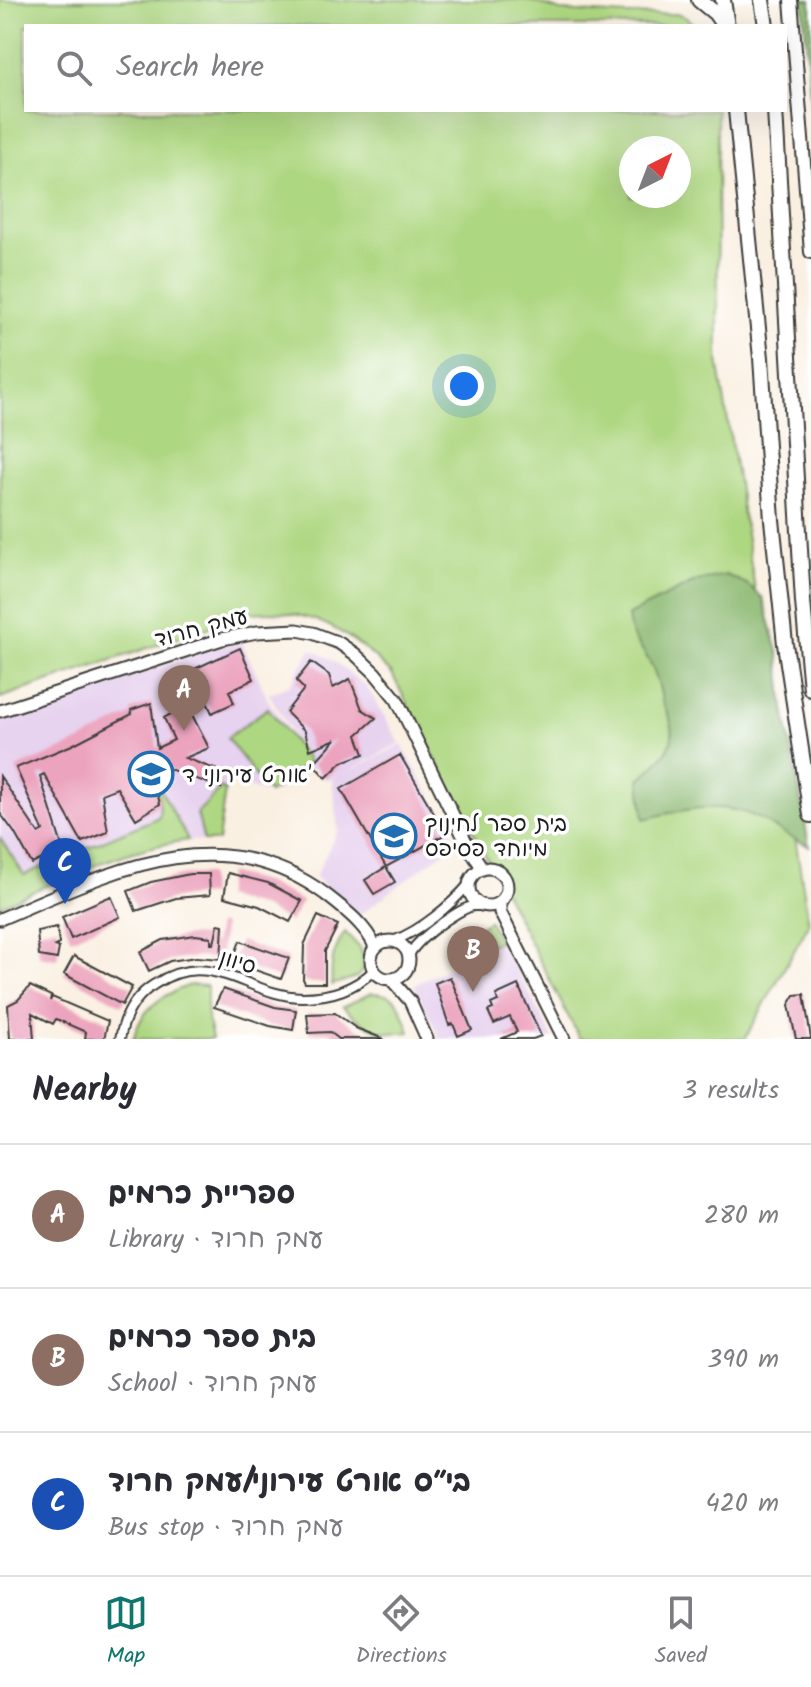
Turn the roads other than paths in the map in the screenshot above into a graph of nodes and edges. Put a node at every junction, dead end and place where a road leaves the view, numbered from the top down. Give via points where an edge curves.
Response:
1 (699, 0) edge
2 (723, 0) edge
3 (762, 0) edge
4 (791, 0) edge
5 (723, 24) edge
6 (725, 24) edge
7 (766, 24) edge
8 (736, 112) edge
9 (775, 112) edge
10 (811, 252) edge
11 (811, 689) edge
12 (0, 711) edge
13 (811, 815) edge
14 (483, 869) junction
15 (470, 883) junction
16 (500, 902) junction
17 (486, 906) junction
18 (0, 919) edge
19 (393, 941) junction
20 (372, 953) junction
21 (409, 957) junction
22 (374, 970) junction
23 (391, 979) junction
24 (120, 1039) edge
25 (427, 1039) edge
26 (564, 1039) edge

1 - 5 highway
2 - 6 highway
3 - 7 highway
4 - 10 main road
8 - 13 highway via 773,536
9 - 11 highway
12 - 14 street, עמק חרוד via 246,633 297,630 325,637 355,654 397,700
14 - 15 street
14 - 16 street via 497,870 505,878 507,891
15 - 17 street via 471,896
15 - 19 street via 450,905
16 - 17 street
16 - 26 street via 500,912
17 - 21 street via 458,914 414,945
18 - 20 street via 131,867 181,856 227,856 272,866 316,888 363,927 375,947
19 - 20 street via 381,943
19 - 21 street
20 - 22 street
21 - 23 street via 406,970
22 - 23 street
22 - 24 street, סיוון via 359,985 301,997 214,971 179,971 137,1000
23 - 25 street via 410,1001

